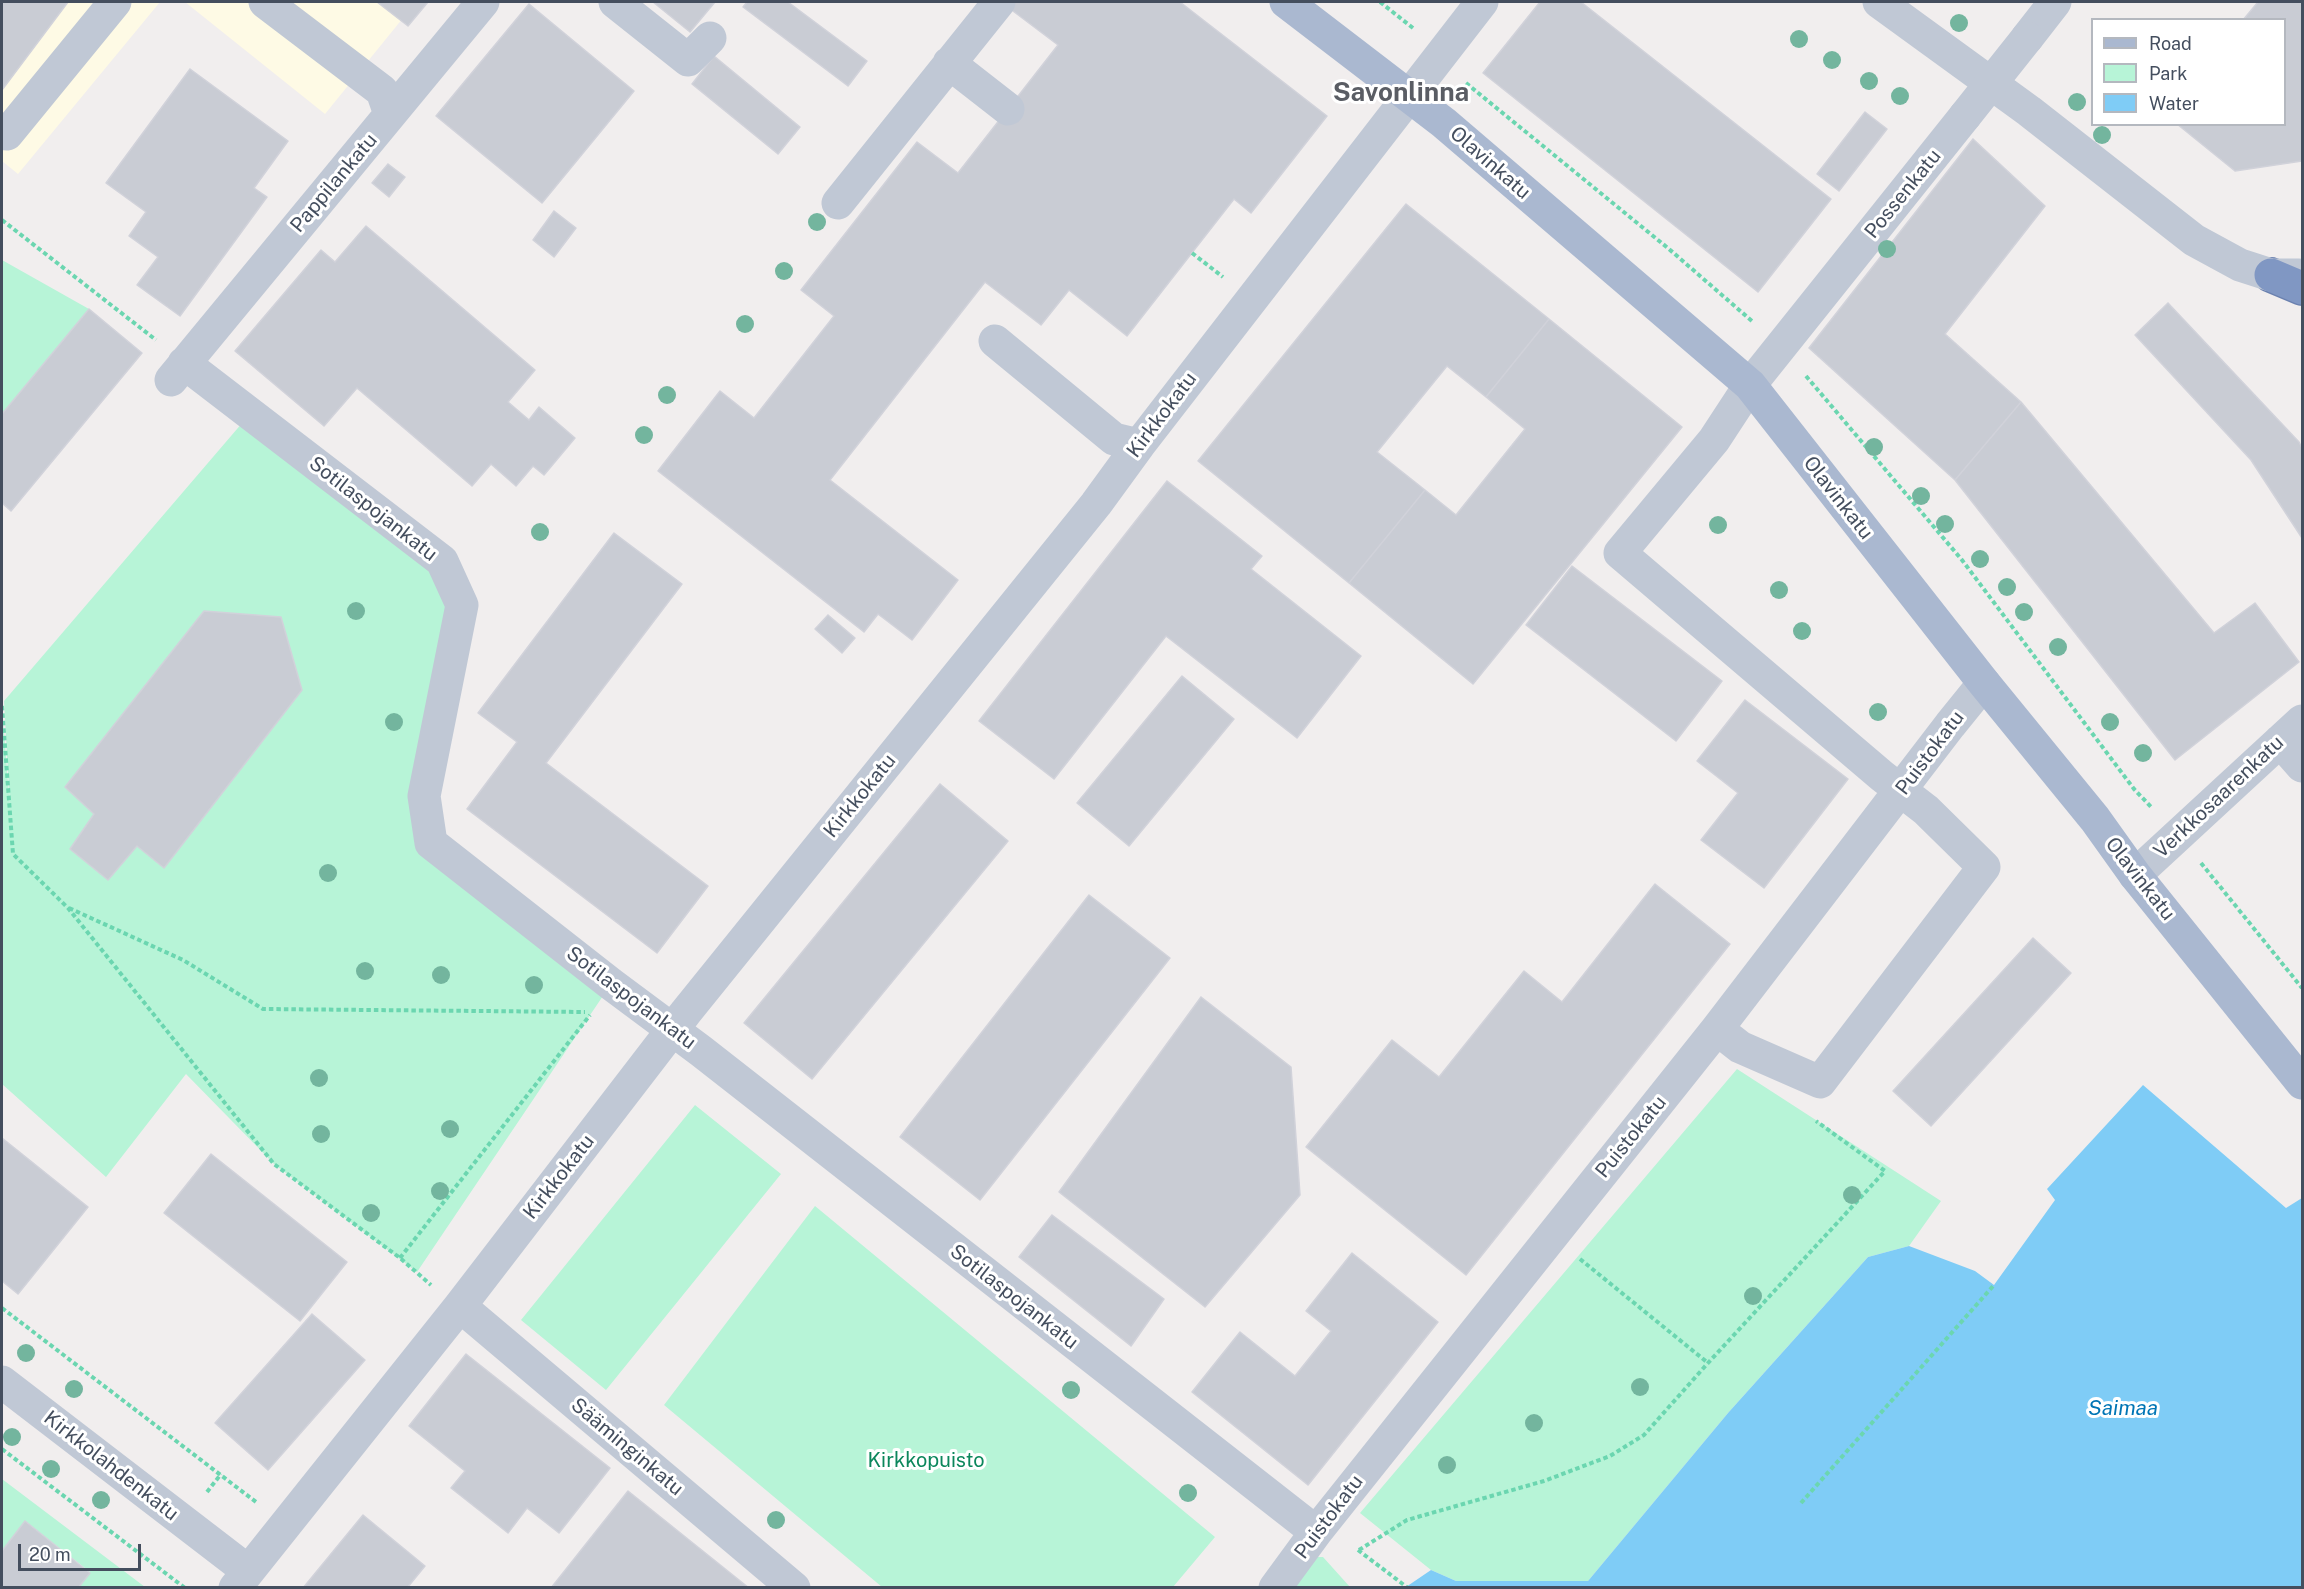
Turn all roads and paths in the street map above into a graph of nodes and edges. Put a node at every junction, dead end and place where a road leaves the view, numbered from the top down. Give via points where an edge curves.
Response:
1 (115, 2) edge
2 (265, 2) edge
3 (483, 2) edge
4 (615, 2) edge
5 (999, 2) edge
6 (1286, 2) edge
7 (1380, 2) edge
8 (1482, 2) edge
9 (1879, 2) edge
10 (2055, 2) edge
11 (710, 38) dead end
12 (1439, 57) junction
13 (949, 63) junction
14 (1408, 97) junction
15 (1008, 109) dead end
16 (390, 114) junction
17 (2, 130) edge
18 (838, 203) dead end
19 (2, 220) edge
20 (1192, 253) dead end
21 (2287, 275) edge
22 (1226, 280) dead end
23 (2302, 288) edge
24 (995, 341) dead end
25 (1782, 347) junction
26 (177, 371) junction
27 (1750, 385) junction
28 (1138, 445) junction
29 (1984, 684) junction
30 (2, 706) edge
31 (2291, 731) edge
32 (2302, 766) edge
33 (1901, 791) junction
34 (2178, 834) junction
35 (2135, 875) junction
36 (68, 908) junction
37 (2302, 988) edge
38 (673, 1029) junction
39 (1717, 1029) junction
40 (2302, 1083) edge
41 (1808, 1115) dead end
42 (1552, 1237) junction
43 (1994, 1285) dead end
44 (460, 1306) junction
45 (2, 1308) edge
46 (1708, 1363) junction
47 (2, 1382) edge
48 (2, 1449) edge
49 (1801, 1503) dead end
50 (286, 1526) junction
51 (1316, 1532) junction
52 (242, 1580) edge
53 (185, 1587) edge
54 (794, 1587) edge
55 (1275, 1587) edge
56 (1408, 1587) edge

1 - 17 street via 7,134
2 - 16 street via 382,92
3 - 16 street, Pappilankatu
4 - 11 street via 688,60
5 - 13 street
6 - 14 main road, Olavinkatu
7 - 12 path via 1415,30
8 - 12 street, Kirkkokatu
9 - 21 street via 2029,111 2194,240 2240,265
10 - 25 street, Possenkatu, bridge
12 - 14 street, Kirkkokatu
12 - 25 path
13 - 15 street
13 - 18 street
14 - 27 main road, Olavinkatu via 1444,123
14 - 28 street, Kirkkokatu
16 - 26 street, Pappilankatu
19 - 26 path
20 - 22 path
21 - 23 highway
24 - 28 street via 1114,439
25 - 27 street, Possenkatu
25 - 34 path via 1962,560 2134,789
26 - 38 street, Sotilaspojankatu via 442,561 462,605 424,796 431,843
27 - 29 main road, Olavinkatu
27 - 33 street, Possenkatu via 1714,440 1620,553
28 - 38 street, Kirkkokatu via 1040,575
29 - 33 street, Puistokatu
29 - 35 main road, Olavinkatu via 2095,819
30 - 36 path via 13,854
31 - 32 street
31 - 34 street, Verkkosaarenkatu
33 - 39 street, Puistokatu
33 - 39 street via 1984,867 1828,1073 1820,1082 1740,1047
34 - 35 street, Verkkosaarenkatu
34 - 37 path
35 - 40 main road, Olavinkatu
36 - 36 path via 274,1164 400,1258 592,1012 262,1009 183,960
38 - 44 street, Kirkkokatu
38 - 51 street, Sotilaspojankatu
39 - 42 street, Puistokatu
41 - 46 path via 1885,1171
42 - 46 path
42 - 51 street, Puistokatu
43 - 49 path
44 - 50 street, Kirkkokatu
44 - 54 street, Sääminginkatu
45 - 50 path
46 - 56 path via 1644,1435 1610,1456 1544,1481 1407,1520 1359,1550
47 - 52 street, Kirkkolahdenkatu
48 - 53 path
50 - 52 street, Kirkkokatu
51 - 55 street, Puistokatu

